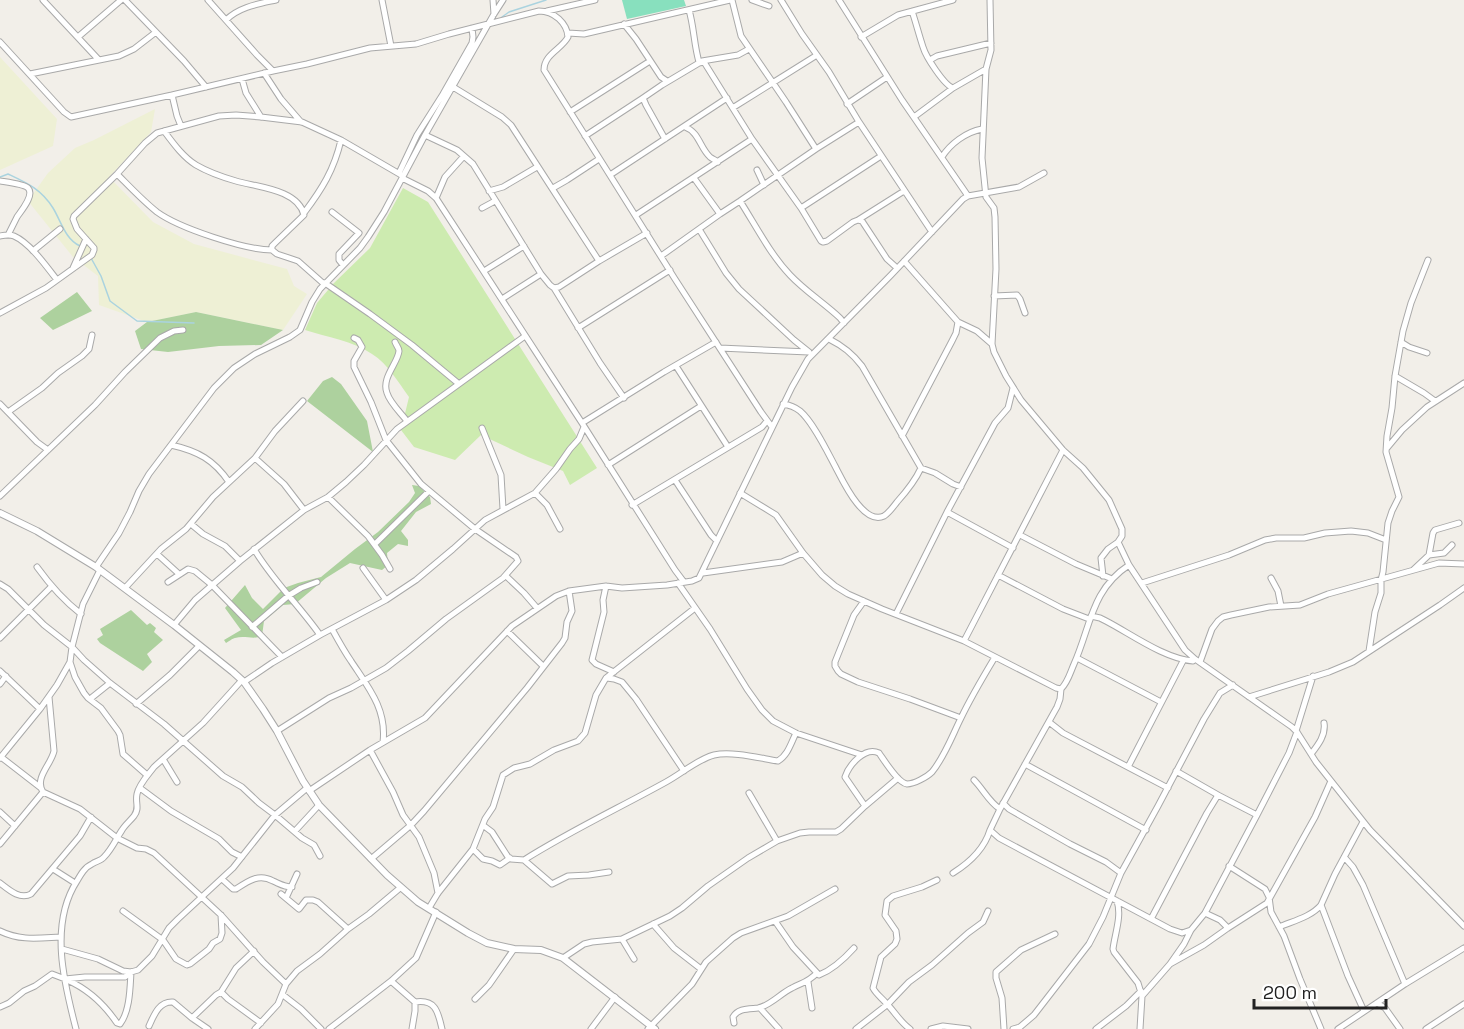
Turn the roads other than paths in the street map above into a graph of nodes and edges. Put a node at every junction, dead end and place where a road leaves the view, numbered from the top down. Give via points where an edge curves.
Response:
1 (43, 0) edge
2 (123, 0) edge
3 (208, 0) edge
4 (276, 0) edge
5 (382, 0) edge
6 (493, 0) edge
7 (504, 0) edge
8 (595, 0) edge
9 (731, 0) edge
10 (752, 0) edge
11 (781, 0) edge
12 (838, 0) edge
13 (953, 0) edge
14 (990, 0) edge
15 (768, 6) dead end
16 (689, 10) junction
17 (912, 11) junction
18 (547, 12) junction
19 (494, 14) junction
20 (226, 20) junction
21 (624, 24) junction
22 (489, 25) junction
23 (472, 28) junction
24 (156, 32) junction
25 (568, 33) junction
26 (78, 37) junction
27 (861, 37) junction
28 (0, 42) edge
29 (991, 43) junction
30 (391, 46) junction
31 (749, 49) junction
32 (817, 56) junction
33 (98, 59) junction
34 (930, 60) junction
35 (650, 61) junction
36 (701, 62) junction
37 (986, 69) junction
38 (273, 71) junction
39 (264, 73) junction
40 (30, 74) junction
41 (661, 77) junction
42 (887, 77) junction
43 (242, 79) junction
44 (668, 81) junction
45 (772, 82) junction
46 (662, 85) junction
47 (206, 87) junction
48 (453, 87) junction
49 (953, 88) junction
50 (172, 95) junction
51 (727, 98) junction
52 (644, 99) junction
53 (847, 104) junction
54 (734, 107) junction
55 (570, 112) junction
56 (261, 117) junction
57 (914, 117) junction
58 (302, 122) junction
59 (859, 123) junction
60 (181, 126) junction
61 (685, 126) junction
62 (982, 129) junction
63 (164, 131) junction
64 (425, 135) junction
65 (585, 136) junction
66 (665, 139) junction
67 (752, 139) junction
68 (341, 140) junction
69 (816, 149) junction
70 (464, 156) junction
71 (881, 156) junction
72 (942, 158) junction
73 (599, 159) junction
74 (718, 162) junction
75 (537, 167) junction
76 (757, 170) dead end
77 (1044, 173) dead end
78 (117, 174) junction
79 (610, 175) junction
80 (777, 175) junction
81 (401, 176) junction
82 (694, 178) junction
83 (0, 181) edge
84 (764, 185) junction
85 (553, 188) junction
86 (438, 190) junction
87 (428, 191) junction
88 (489, 191) junction
89 (904, 191) junction
90 (986, 193) junction
91 (968, 196) junction
92 (436, 198) junction
93 (495, 201) junction
94 (740, 201) junction
95 (482, 208) dead end
96 (801, 208) junction
97 (332, 212) dead end
98 (304, 213) junction
99 (720, 214) junction
100 (636, 215) junction
101 (858, 220) junction
102 (60, 229) dead end
103 (699, 229) junction
104 (932, 232) junction
105 (647, 233) junction
106 (8, 235) junction
107 (0, 236) edge
108 (86, 239) junction
109 (524, 246) junction
110 (272, 250) junction
111 (33, 251) junction
112 (661, 256) junction
113 (1428, 260) dead end
114 (599, 261) junction
115 (904, 261) junction
116 (343, 265) junction
117 (897, 268) junction
118 (72, 269) junction
119 (670, 270) junction
120 (484, 271) junction
121 (541, 274) junction
122 (57, 280) junction
123 (324, 284) junction
124 (554, 288) junction
125 (994, 296) junction
126 (502, 299) junction
127 (1025, 313) dead end
128 (0, 314) edge
129 (958, 322) junction
130 (844, 323) junction
131 (578, 328) junction
132 (183, 330) dead end
133 (92, 335) dead end
134 (525, 336) junction
135 (354, 338) dead end
136 (829, 339) junction
137 (395, 342) dead end
138 (1401, 342) junction
139 (992, 344) junction
140 (718, 345) junction
141 (811, 353) junction
142 (1427, 353) dead end
143 (676, 366) junction
144 (1395, 376) junction
145 (1464, 383) edge
146 (459, 384) junction
147 (1013, 388) junction
148 (624, 398) junction
149 (303, 401) dead end
150 (1435, 401) junction
151 (0, 404) edge
152 (783, 404) junction
153 (701, 406) junction
154 (8, 412) junction
155 (407, 421) junction
156 (767, 421) junction
157 (583, 425) junction
158 (772, 427) junction
159 (482, 428) dead end
160 (902, 436) junction
161 (386, 440) junction
162 (171, 445) junction
163 (728, 447) junction
164 (1387, 448) junction
165 (48, 450) junction
166 (1063, 450) junction
167 (255, 458) junction
168 (608, 465) junction
169 (921, 468) junction
170 (675, 480) junction
171 (229, 482) junction
172 (961, 487) junction
173 (429, 491) junction
174 (535, 493) junction
175 (740, 493) junction
176 (0, 496) edge
177 (328, 496) junction
178 (632, 505) junction
179 (503, 509) junction
180 (304, 510) junction
181 (947, 512) junction
182 (0, 513) edge
183 (1460, 523) dead end
184 (191, 524) junction
185 (475, 529) junction
186 (560, 529) dead end
187 (1020, 535) junction
188 (1386, 540) junction
189 (717, 541) junction
190 (1118, 542) junction
191 (375, 544) junction
192 (1452, 545) dead end
193 (1012, 548) junction
194 (254, 549) junction
195 (157, 554) junction
196 (803, 554) junction
197 (1429, 555) junction
198 (240, 561) junction
199 (1464, 564) edge
200 (1129, 565) junction
201 (37, 567) dead end
202 (363, 567) dead end
203 (390, 568) dead end
204 (98, 569) junction
205 (1412, 571) junction
206 (703, 573) junction
207 (179, 574) junction
208 (998, 575) junction
209 (506, 576) junction
210 (1103, 576) junction
211 (1271, 578) dead end
212 (1112, 579) junction
213 (1381, 580) junction
214 (168, 582) dead end
215 (317, 582) dead end
216 (681, 583) junction
217 (1142, 583) junction
218 (0, 584) edge
219 (212, 585) junction
220 (606, 586) junction
221 (51, 587) junction
222 (125, 588) junction
223 (1464, 588) edge
224 (569, 591) junction
225 (288, 596) junction
226 (386, 600) junction
227 (864, 601) junction
228 (1281, 606) junction
229 (537, 608) junction
230 (695, 608) junction
231 (29, 610) junction
232 (81, 614) junction
233 (896, 614) junction
234 (1090, 618) junction
235 (174, 625) junction
236 (252, 627) junction
237 (332, 629) junction
238 (507, 631) junction
239 (320, 635) junction
240 (0, 638) edge
241 (964, 641) junction
242 (199, 646) junction
243 (72, 647) junction
244 (1369, 651) junction
245 (282, 657) junction
246 (995, 657) junction
247 (1077, 658) junction
248 (1183, 661) junction
249 (1198, 661) junction
250 (70, 662) junction
251 (543, 666) junction
252 (0, 671) edge
253 (614, 672) junction
254 (6, 676) junction
255 (1222, 676) junction
256 (1313, 676) junction
257 (606, 678) junction
258 (243, 681) junction
259 (364, 681) junction
260 (110, 683) junction
261 (0, 684) edge
262 (1233, 685) junction
263 (1061, 689) junction
264 (1220, 693) junction
265 (49, 697) junction
266 (1249, 697) junction
267 (90, 699) junction
268 (1161, 702) junction
269 (136, 704) junction
270 (40, 709) junction
271 (961, 718) junction
272 (1049, 722) junction
273 (1324, 723) dead end
274 (277, 731) junction
275 (1297, 731) junction
276 (796, 733) junction
277 (184, 741) junction
278 (383, 742) junction
279 (370, 750) junction
280 (1311, 754) junction
281 (862, 755) junction
282 (1, 758) edge
283 (163, 759) junction
284 (1025, 764) junction
285 (1128, 767) junction
286 (684, 771) junction
287 (1176, 771) junction
288 (147, 775) junction
289 (898, 778) junction
290 (974, 780) dead end
291 (177, 782) dead end
292 (1331, 782) junction
293 (140, 788) junction
294 (1168, 788) junction
295 (308, 789) junction
296 (42, 790) junction
297 (749, 793) dead end
298 (1218, 795) junction
299 (319, 805) junction
300 (865, 806) junction
301 (1002, 806) junction
302 (0, 812) edge
303 (275, 814) junction
304 (1257, 815) junction
305 (91, 817) junction
306 (1363, 822) junction
307 (411, 825) junction
308 (15, 826) junction
309 (484, 826) junction
310 (990, 830) junction
311 (1146, 830) junction
312 (295, 831) junction
313 (117, 838) junction
314 (777, 842) junction
315 (0, 844) edge
316 (473, 849) junction
317 (320, 856) dead end
318 (242, 857) junction
319 (510, 858) junction
320 (1345, 858) junction
321 (371, 859) junction
322 (524, 860) junction
323 (1229, 866) junction
324 (53, 869) junction
325 (609, 872) dead end
326 (953, 873) dead end
327 (1122, 873) junction
328 (297, 874) dead end
329 (222, 879) junction
330 (937, 880) dead end
331 (75, 882) junction
332 (0, 883) edge
333 (292, 887) junction
334 (400, 888) junction
335 (835, 889) dead end
336 (1266, 889) junction
337 (1273, 891) junction
338 (438, 893) junction
339 (201, 897) junction
340 (1114, 899) junction
341 (1269, 901) junction
342 (1321, 905) junction
343 (429, 908) junction
344 (123, 911) dead end
345 (988, 911) dead end
346 (436, 912) junction
347 (1205, 913) junction
348 (221, 915) junction
349 (1151, 919) junction
350 (775, 921) junction
351 (653, 924) junction
352 (1464, 926) edge
353 (1280, 927) junction
354 (1228, 928) junction
355 (348, 929) junction
356 (1191, 930) junction
357 (0, 932) edge
358 (1055, 934) dead end
359 (60, 937) junction
360 (622, 939) junction
361 (163, 940) junction
362 (854, 948) dead end
363 (1464, 948) edge
364 (62, 949) junction
365 (514, 949) junction
366 (254, 951) junction
367 (563, 958) junction
368 (634, 959) dead end
369 (1170, 964) junction
370 (701, 969) junction
371 (131, 972) junction
372 (817, 973) junction
373 (65, 979) junction
374 (391, 981) junction
375 (808, 982) junction
376 (286, 984) junction
377 (1405, 984) junction
378 (221, 992) junction
379 (1141, 994) junction
380 (283, 995) junction
381 (615, 997) junction
382 (475, 999) dead end
383 (415, 1002) junction
384 (1377, 1003) junction
385 (888, 1004) junction
386 (1464, 1004) edge
387 (0, 1006) edge
388 (760, 1008) junction
389 (812, 1008) dead end
390 (1364, 1011) junction
391 (192, 1018) junction
392 (261, 1023) junction
393 (734, 1023) dead end
394 (148, 1026) dead end
395 (651, 1028) edge
396 (1021, 1028) edge
397 (76, 1029) edge
398 (207, 1029) edge
399 (255, 1029) edge
400 (321, 1029) edge
401 (329, 1029) edge
402 (412, 1029) edge
403 (442, 1029) edge
404 (591, 1029) edge
405 (779, 1029) edge
406 (856, 1029) edge
407 (910, 1029) edge
408 (931, 1029) edge
409 (968, 1029) edge
410 (1004, 1029) edge
411 (1013, 1029) edge
412 (1096, 1029) edge
413 (1140, 1029) edge
414 (1321, 1029) edge
415 (1338, 1029) edge
416 (1400, 1029) edge
417 (1426, 1029) edge

1 - 26 street
2 - 24 street
2 - 26 street
3 - 20 street
4 - 20 street via 247,7
5 - 30 street
6 - 19 street
7 - 19 street
8 - 18 street
9 - 16 street
9 - 31 street
10 - 15 street
11 - 32 street
12 - 27 street
13 - 17 street
14 - 29 street
16 - 21 street
16 - 36 street
17 - 27 street
17 - 34 street
18 - 22 street
18 - 25 street via 555,15
19 - 22 street
20 - 38 street
21 - 25 street via 584,34
21 - 35 street
22 - 23 street
22 - 48 street
23 - 30 street via 416,44
23 - 81 street via 473,39 417,135
24 - 33 street via 126,53
24 - 47 street
25 - 55 street via 544,69
26 - 33 street
27 - 42 street
28 - 40 street
29 - 34 street
29 - 37 street
30 - 38 street
31 - 36 street
31 - 45 street
32 - 45 street
32 - 53 street
33 - 40 street
34 - 49 street
35 - 41 street
35 - 55 street
36 - 44 street
36 - 51 street
37 - 49 street
37 - 62 street
38 - 39 street
39 - 43 street
39 - 58 street
40 - 50 street via 71,117
41 - 44 street
41 - 46 street
42 - 53 street
42 - 57 street
43 - 47 street
43 - 56 street
44 - 46 street
45 - 54 street
45 - 69 street
46 - 52 street
47 - 50 street
48 - 64 street
48 - 75 street via 509,122
49 - 57 street
50 - 60 street
51 - 54 street
51 - 61 street
52 - 65 street
52 - 66 street
53 - 59 street
54 - 67 street
55 - 65 street
56 - 58 street
56 - 60 street via 219,116
57 - 72 street
58 - 68 street
59 - 69 street
59 - 71 street
60 - 63 street
61 - 66 street
61 - 74 street
62 - 72 street via 967,134
62 - 90 street
63 - 78 street via 145,143
63 - 98 street via 193,164 286,195
64 - 70 street
64 - 81 street
65 - 73 street
66 - 79 street
67 - 74 street
67 - 80 street
68 - 81 street
68 - 98 street via 328,177
69 - 80 street
70 - 86 street
70 - 88 street via 476,167
71 - 89 street
71 - 96 street
72 - 91 street
73 - 79 street
73 - 85 street
74 - 82 street
75 - 85 street
75 - 88 street
76 - 84 street
77 - 90 street via 1019,187
78 - 108 street via 74,216 73,222
78 - 110 street via 170,220 217,238
79 - 100 street
80 - 84 street
80 - 96 street
81 - 87 street
81 - 116 street via 368,237
82 - 99 street
82 - 100 street
83 - 106 street via 30,190 27,203
84 - 94 street
85 - 114 street
86 - 87 street
86 - 92 street
87 - 92 street
88 - 93 street
89 - 101 street
89 - 104 street
90 - 91 street
90 - 125 street via 995,218
91 - 104 street
92 - 120 street
93 - 95 street
93 - 109 street
94 - 99 street
94 - 130 street via 783,267
96 - 101 street via 823,242
97 - 116 street via 359,233 339,254
98 - 110 street
99 - 103 street
100 - 105 street
101 - 117 street
102 - 111 street
103 - 112 street
103 - 141 street via 739,289
104 - 115 street
105 - 112 street
105 - 114 street
106 - 107 street
106 - 111 street
108 - 118 street
108 - 118 street via 94,248 92,255
109 - 120 street
109 - 121 street
110 - 123 street via 298,261
111 - 122 street
112 - 119 street
113 - 138 street
114 - 124 street
115 - 117 street
115 - 129 street
116 - 123 street
117 - 130 street
118 - 122 street
119 - 131 street
119 - 140 street
120 - 126 street
121 - 124 street
121 - 126 street
122 - 128 street
123 - 146 street via 412,345
123 - 162 street via 300,330 228,374
124 - 131 street
125 - 127 street via 1017,295
125 - 139 street
126 - 134 street
129 - 139 street
129 - 160 street via 956,333
130 - 136 street
131 - 148 street
132 - 165 street via 160,338
133 - 154 street via 89,349 82,356
134 - 146 street
134 - 157 street
135 - 161 street via 362,347 354,367
136 - 141 street
136 - 160 street via 856,358
137 - 155 street via 398,354 386,388
138 - 142 street
138 - 144 street
139 - 147 street
140 - 141 street
140 - 143 street
140 - 156 street
141 - 152 street
143 - 148 street
143 - 153 street
144 - 150 street
144 - 164 street
145 - 150 street
146 - 155 street
147 - 166 street
147 - 172 street via 1010,406 996,423
148 - 157 street
149 - 167 street
150 - 164 street
151 - 154 street
152 - 158 street
152 - 169 street via 803,414 851,496 872,515 881,517 887,513
153 - 163 street
153 - 168 street
154 - 165 street
155 - 161 street
156 - 158 street
156 - 163 street
157 - 168 street
157 - 174 street via 581,437
158 - 175 street
159 - 179 street via 501,474
160 - 169 street
161 - 173 street
161 - 177 street
162 - 171 street via 209,460
162 - 204 street via 143,484
163 - 170 street
164 - 188 street via 1399,497 1390,515
165 - 176 street
166 - 187 street
166 - 190 street via 1109,500 1122,529
167 - 171 street
167 - 180 street via 284,484
168 - 178 street
169 - 172 street
170 - 178 street
170 - 189 street
171 - 184 street
172 - 181 street
173 - 185 street
173 - 191 street
174 - 179 street
174 - 186 street via 547,505
175 - 189 street
175 - 196 street via 776,515
177 - 180 street
177 - 191 street
178 - 216 street
179 - 185 street
180 - 194 street
181 - 193 street
181 - 233 street
182 - 204 street
183 - 197 street via 1433,533
184 - 195 street
184 - 198 street
185 - 209 street via 518,559
185 - 226 street via 416,580
187 - 193 street
187 - 210 street
188 - 213 street
188 - 217 street via 1351,531 1276,538
189 - 206 street
190 - 200 street
190 - 210 street via 1101,558
191 - 203 street
192 - 197 street via 1444,553
193 - 208 street
194 - 198 street
194 - 225 street
195 - 207 street
195 - 222 street
196 - 206 street via 782,562
196 - 227 street via 828,581
197 - 205 street
198 - 219 street
199 - 205 street via 1439,563
200 - 212 street
200 - 217 street
201 - 221 street
202 - 226 street
204 - 222 street
204 - 232 street
205 - 213 street
206 - 216 street via 697,580
207 - 214 street
207 - 219 street via 190,569
208 - 234 street via 1063,609
208 - 241 street
209 - 229 street
209 - 259 street
210 - 212 street
211 - 228 street
212 - 234 street via 1097,599
213 - 228 street via 1300,605
213 - 244 street
215 - 225 street
216 - 220 street
216 - 230 street
217 - 249 street via 1180,643
218 - 231 street
219 - 235 street
219 - 236 street
220 - 224 street
220 - 253 street via 592,660
221 - 231 street
221 - 232 street
222 - 235 street
223 - 244 street
224 - 229 street
224 - 251 street via 573,607 565,638
225 - 236 street
225 - 239 street
226 - 237 street
227 - 233 street
227 - 271 street via 854,615 835,662 838,671 858,682
228 - 249 street via 1223,617 1212,629
229 - 238 street
230 - 253 street
230 - 276 street via 762,710 773,722
231 - 240 street
231 - 243 street
232 - 243 street
233 - 241 street
234 - 247 street
234 - 248 street via 1100,618
235 - 242 street
236 - 245 street
237 - 239 street
237 - 259 street
238 - 251 street
238 - 278 street via 425,718
239 - 245 street
241 - 246 street
242 - 258 street
242 - 269 street
243 - 250 street
243 - 260 street
244 - 256 street
245 - 258 street
246 - 263 street
246 - 271 street
247 - 263 street
247 - 268 street
248 - 249 street
248 - 268 street
249 - 255 street
250 - 265 street
250 - 267 street
251 - 307 street
252 - 254 street
253 - 257 street
254 - 261 street
254 - 270 street
255 - 262 street
255 - 264 street
256 - 266 street
256 - 275 street
257 - 286 street via 622,682
257 - 309 street via 596,695 584,736 503,775
258 - 274 street
258 - 277 street
259 - 274 street
259 - 278 street via 378,706
260 - 267 street
260 - 269 street
262 - 264 street
262 - 266 street
263 - 272 street
264 - 287 street
265 - 270 street
265 - 296 street via 54,751 40,781
266 - 275 street
267 - 288 street via 118,731 126,757
268 - 285 street
269 - 277 street
270 - 282 street
271 - 289 street via 931,772 906,784
272 - 284 street
272 - 285 street
273 - 280 street via 1322,738
274 - 295 street
275 - 280 street
275 - 304 street
276 - 281 street
276 - 286 street via 778,761 717,754
277 - 283 street
277 - 303 street via 223,777
278 - 279 street
279 - 295 street
279 - 307 street
280 - 292 street
281 - 289 street via 879,753
281 - 300 street via 844,777
282 - 296 street
283 - 288 street
283 - 291 street
284 - 301 street
284 - 311 street
285 - 294 street
286 - 322 street
287 - 294 street
287 - 298 street
288 - 293 street
289 - 300 street
290 - 301 street via 992,802
292 - 306 street
292 - 337 street
293 - 313 street via 136,814
293 - 318 street
294 - 311 street
295 - 299 street
295 - 303 street
296 - 305 street
296 - 308 street
297 - 314 street
298 - 304 street
298 - 349 street
299 - 312 street
299 - 321 street
300 - 314 street via 836,832 809,831
301 - 310 street
301 - 327 street
302 - 308 street
303 - 312 street
303 - 318 street
304 - 323 street
305 - 313 street
305 - 324 street
306 - 320 street
306 - 352 street
307 - 321 street
307 - 338 street via 429,861
308 - 315 street
309 - 316 street
309 - 319 street
310 - 326 street via 980,850
310 - 340 street
311 - 327 street
312 - 317 street via 314,845
313 - 331 street via 103,858 87,867
313 - 339 street via 154,853
314 - 351 street
316 - 319 street via 483,859 498,865
316 - 338 street
318 - 329 street
319 - 322 street
320 - 342 street
320 - 377 street via 1363,885
321 - 334 street
322 - 325 street via 552,884 568,876
323 - 336 street
323 - 347 street
324 - 331 street
324 - 332 street via 26,897
327 - 340 street
328 - 333 street
329 - 333 street via 233,889 260,878
329 - 339 street
330 - 385 street via 887,901 885,915 897,939 881,957 873,988
331 - 359 street
333 - 355 street via 284,896 300,909 306,900 314,900
334 - 343 street
334 - 355 street
335 - 350 street
336 - 337 street
336 - 341 street
337 - 341 street
338 - 343 street
339 - 348 street
339 - 361 street via 169,928
340 - 349 street
340 - 379 street via 1119,915 1114,952 1133,974
340 - 396 street via 1083,953
341 - 353 street
341 - 354 street
342 - 353 street via 1307,916
342 - 390 street
343 - 346 street
344 - 361 street
345 - 385 street via 983,922
346 - 365 street via 479,939
346 - 374 street via 416,958
347 - 354 street
347 - 356 street
348 - 361 street via 221,936 190,964 176,959
348 - 366 street
349 - 356 street via 1177,932
350 - 370 street via 737,935
350 - 372 street
351 - 360 street
351 - 370 street via 674,948
353 - 414 street
354 - 369 street
355 - 376 street
356 - 369 street
357 - 359 street via 26,939
358 - 410 street via 1021,950 996,972
359 - 364 street
360 - 367 street via 584,944
360 - 368 street
361 - 371 street via 142,967
362 - 372 street via 823,973
363 - 377 street
364 - 371 street
364 - 373 street
365 - 367 street via 541,950
365 - 382 street
366 - 376 street
366 - 378 street via 236,968
367 - 381 street
369 - 379 street
370 - 395 street
371 - 373 street via 125,977
371 - 373 street via 120,1024 90,992
372 - 375 street
373 - 387 street via 52,974
373 - 397 street
374 - 383 street
374 - 401 street
375 - 388 street
375 - 389 street
376 - 380 street
377 - 384 street
378 - 391 street
378 - 392 street
379 - 412 street
379 - 413 street
380 - 392 street
380 - 400 street
381 - 395 street
381 - 404 street
383 - 402 street
383 - 403 street via 429,1002 434,1007
384 - 390 street
384 - 416 street
385 - 406 street
385 - 407 street
386 - 417 street
388 - 393 street via 736,1012 732,1017
388 - 405 street
390 - 415 street
391 - 394 street via 169,1001 161,1005
391 - 398 street
392 - 399 street
396 - 411 street
408 - 409 street

